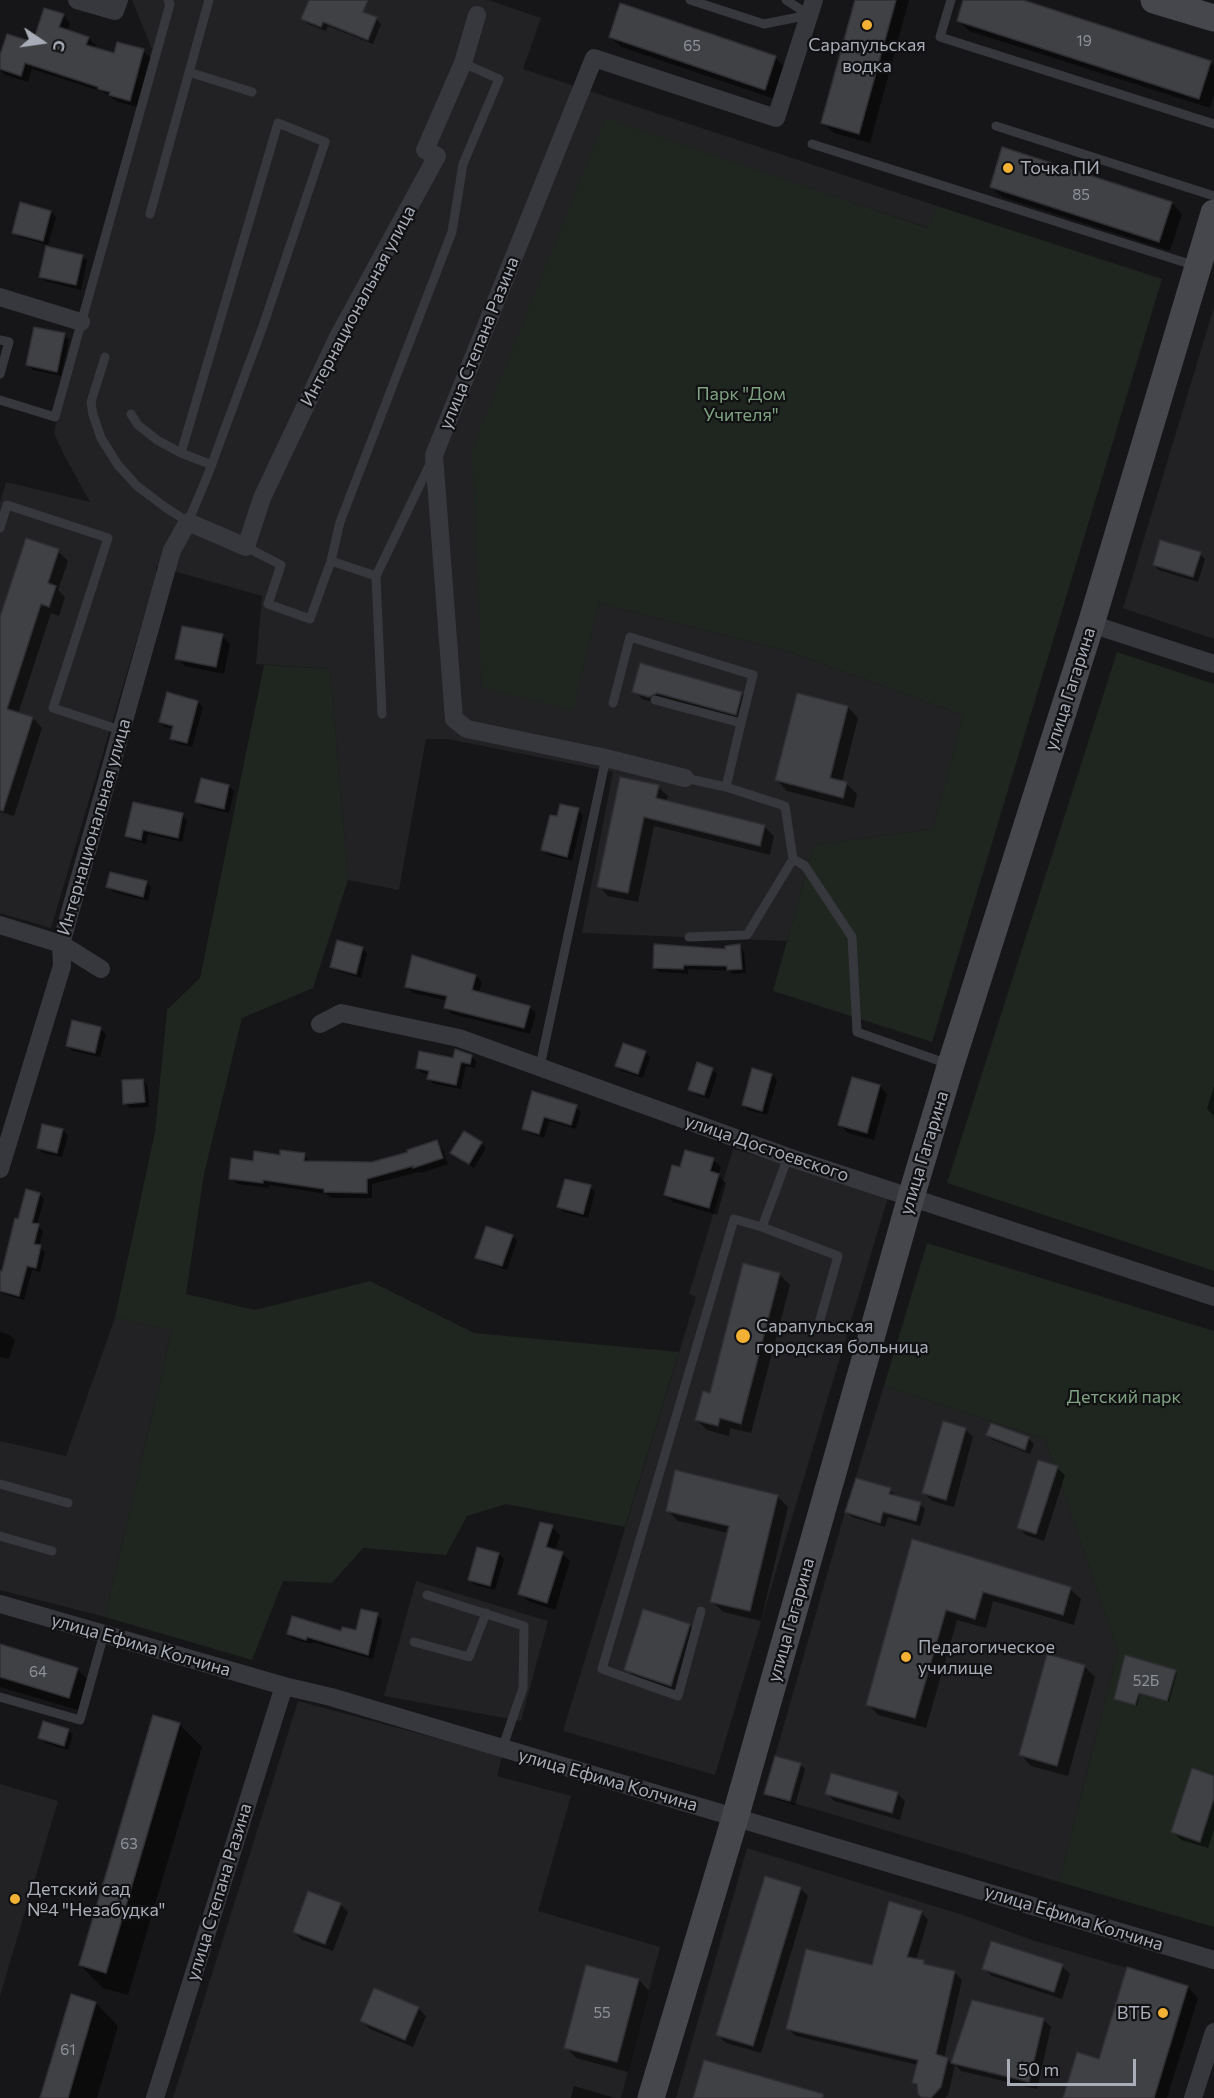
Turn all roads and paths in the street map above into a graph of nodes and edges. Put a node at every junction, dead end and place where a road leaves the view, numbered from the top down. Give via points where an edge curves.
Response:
1 (78, 0) edge
2 (119, 0) edge
3 (168, 0) edge
4 (209, 0) edge
5 (690, 0) edge
6 (786, 0) edge
7 (951, 0) edge
8 (1154, 0) edge
9 (811, 8) edge
10 (477, 15) dead end
11 (1214, 18) edge
12 (463, 63) junction
13 (189, 72) junction
14 (252, 92) dead end
15 (1214, 124) edge
16 (996, 126) dead end
17 (812, 144) dead end
18 (1214, 196) edge
19 (1214, 213) edge
20 (150, 214) dead end
21 (1198, 266) junction
22 (0, 297) edge
23 (81, 322) junction
24 (0, 340) edge
25 (105, 357) dead end
26 (0, 374) edge
27 (0, 400) edge
28 (131, 414) dead end
29 (181, 453) junction
30 (434, 455) junction
31 (212, 465) junction
32 (188, 522) junction
33 (0, 528) edge
34 (246, 547) junction
35 (331, 561) junction
36 (376, 576) junction
37 (1091, 624) junction
38 (1214, 664) edge
39 (655, 700) dead end
40 (613, 704) dead end
41 (382, 714) dead end
42 (741, 723) junction
43 (120, 730) junction
44 (606, 758) junction
45 (685, 778) joint
46 (726, 787) junction
47 (793, 859) junction
48 (0, 925) edge
49 (689, 937) dead end
50 (61, 944) junction
51 (101, 969) dead end
52 (320, 1024) dead end
53 (951, 1064) junction
54 (540, 1066) junction
55 (788, 1157) junction
56 (0, 1169) edge
57 (911, 1197) junction
58 (762, 1227) junction
59 (1214, 1298) edge
60 (817, 1330) dead end
61 (0, 1484) edge
62 (68, 1503) dead end
63 (0, 1536) edge
64 (52, 1551) dead end
65 (427, 1595) dead end
66 (0, 1604) edge
67 (702, 1611) dead end
68 (486, 1613) junction
69 (104, 1634) junction
70 (414, 1642) dead end
71 (284, 1686) junction
72 (0, 1697) edge
73 (502, 1749) junction
74 (735, 1818) junction
75 (1214, 1960) edge
76 (1214, 2032) edge
77 (155, 2098) edge
78 (651, 2098) edge
79 (1193, 2098) edge

1 - 2 street via 115,11
3 - 23 lane
4 - 13 lane
5 - 9 lane via 764,24
6 - 9 lane
7 - 15 lane via 940,37
8 - 11 street
9 - 30 street, улица Степана Разина via 776,118 594,58
10 - 12 street, Интернациональная улица
12 - 34 street, Интернациональная улица via 425,150 437,156 338,337 262,498
12 - 35 lane via 499,79 463,164 452,232 340,522
13 - 14 lane
13 - 20 lane
16 - 18 lane
17 - 21 lane
19 - 21 street, улица Гагарина
21 - 37 street, улица Гагарина
22 - 23 street
23 - 27 lane via 55,417
24 - 26 lane via 9,342
25 - 32 lane via 92,402 101,438 137,486
28 - 29 lane via 138,425
29 - 31 lane
29 - 31 lane via 278,123 325,142
30 - 36 lane
30 - 44 street, улица Степана Разина via 454,719 467,729
31 - 32 lane
32 - 34 street
32 - 43 street, Интернациональная улица via 172,550
33 - 43 lane via 8,506 108,538 53,708
34 - 35 lane via 281,565 268,604 310,619
35 - 36 lane
36 - 41 lane
37 - 38 street
37 - 53 street, улица Гагарина
39 - 42 lane
40 - 42 lane via 630,638 753,675
42 - 46 lane
43 - 50 street, Интернациональная улица
44 - 45 street, улица Степана Разина
44 - 54 lane
45 - 46 lane
46 - 47 lane via 785,806
47 - 49 lane via 747,935
47 - 53 lane via 805,866 852,937 857,1032
48 - 50 street
50 - 51 street
50 - 56 street, Интернациональная улица via 62,966
52 - 54 street, улица Достоевского via 341,1013 459,1038
53 - 57 street, улица Гагарина
54 - 55 street, улица Достоевского
55 - 57 street, улица Достоевского
55 - 58 lane
57 - 59 street, улица Достоевского
57 - 74 street, улица Гагарина
58 - 60 lane via 838,1256
58 - 67 lane via 734,1219 602,1670 678,1696
61 - 62 lane
63 - 64 lane
65 - 68 lane
66 - 69 street, улица Ефима Колчина
68 - 70 lane via 469,1657
68 - 73 lane via 524,1626 523,1688
69 - 71 street, улица Ефима Колчина
69 - 72 lane via 80,1720
71 - 73 street, улица Ефима Колчина
71 - 77 street, улица Степана Разина
73 - 74 street, улица Ефима Колчина
74 - 75 street, улица Ефима Колчина
74 - 78 street, улица Гагарина
76 - 79 street

